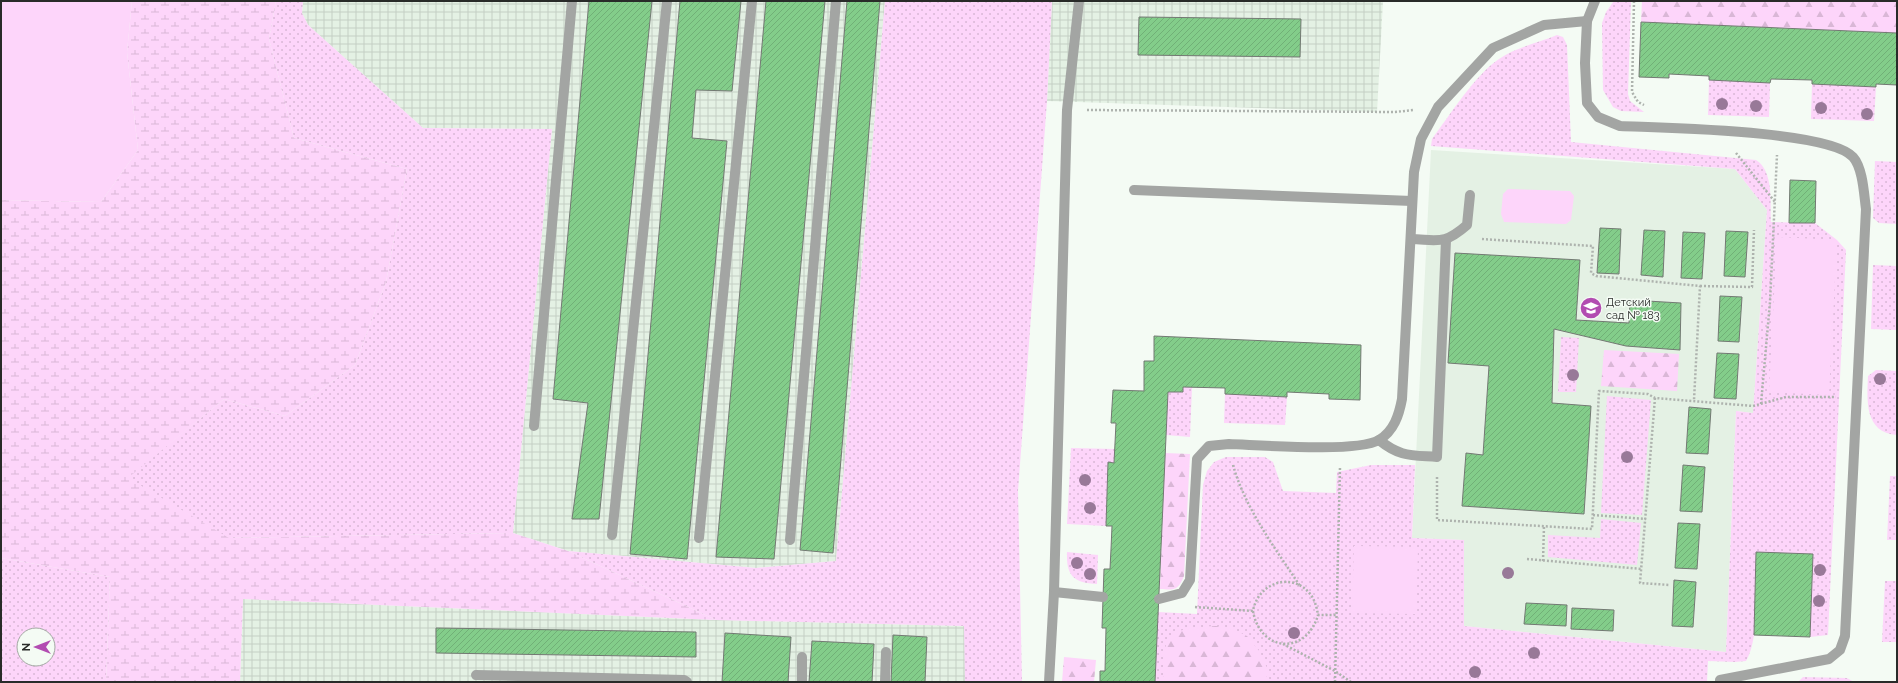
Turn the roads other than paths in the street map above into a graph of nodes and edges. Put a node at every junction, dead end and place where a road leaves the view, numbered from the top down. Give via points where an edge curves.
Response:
1 (572, 1) edge
2 (667, 1) edge
3 (752, 1) edge
4 (836, 1) edge
5 (1079, 1) edge
6 (1595, 1) edge
7 (1587, 20) junction
8 (1134, 190) dead end
9 (1470, 195) dead end
10 (1412, 202) junction
11 (1450, 238) junction
12 (1411, 239) junction
13 (534, 426) dead end
14 (1379, 440) junction
15 (612, 535) dead end
16 (699, 538) dead end
17 (790, 540) dead end
18 (1054, 592) junction
19 (1103, 596) dead end
20 (1159, 599) dead end
21 (886, 652) dead end
22 (802, 657) dead end
23 (476, 675) dead end
24 (1720, 680) dead end
25 (687, 682) edge
26 (802, 682) edge
27 (885, 682) edge
28 (1049, 682) edge

1 - 13 street
2 - 15 street
3 - 16 street
4 - 17 street
5 - 18 street via 1067,110
6 - 7 street
7 - 10 street via 1544,24 1493,48 1438,107 1421,139 1414,172
7 - 24 street via 1584,62 1588,103 1598,117 1620,126 1777,135 1832,146 1853,157 1863,180 1866,209 1845,636 1840,650 1829,659
8 - 10 street
9 - 11 street via 1467,225
10 - 12 street
11 - 12 street
11 - 14 street via 1436,457 1404,454 1391,450
12 - 14 street via 1402,399 1397,421
14 - 20 street via 1341,447 1229,444 1209,446 1197,459 1190,580 1182,593
18 - 19 street
18 - 28 street
21 - 27 street
22 - 26 street
23 - 25 street

